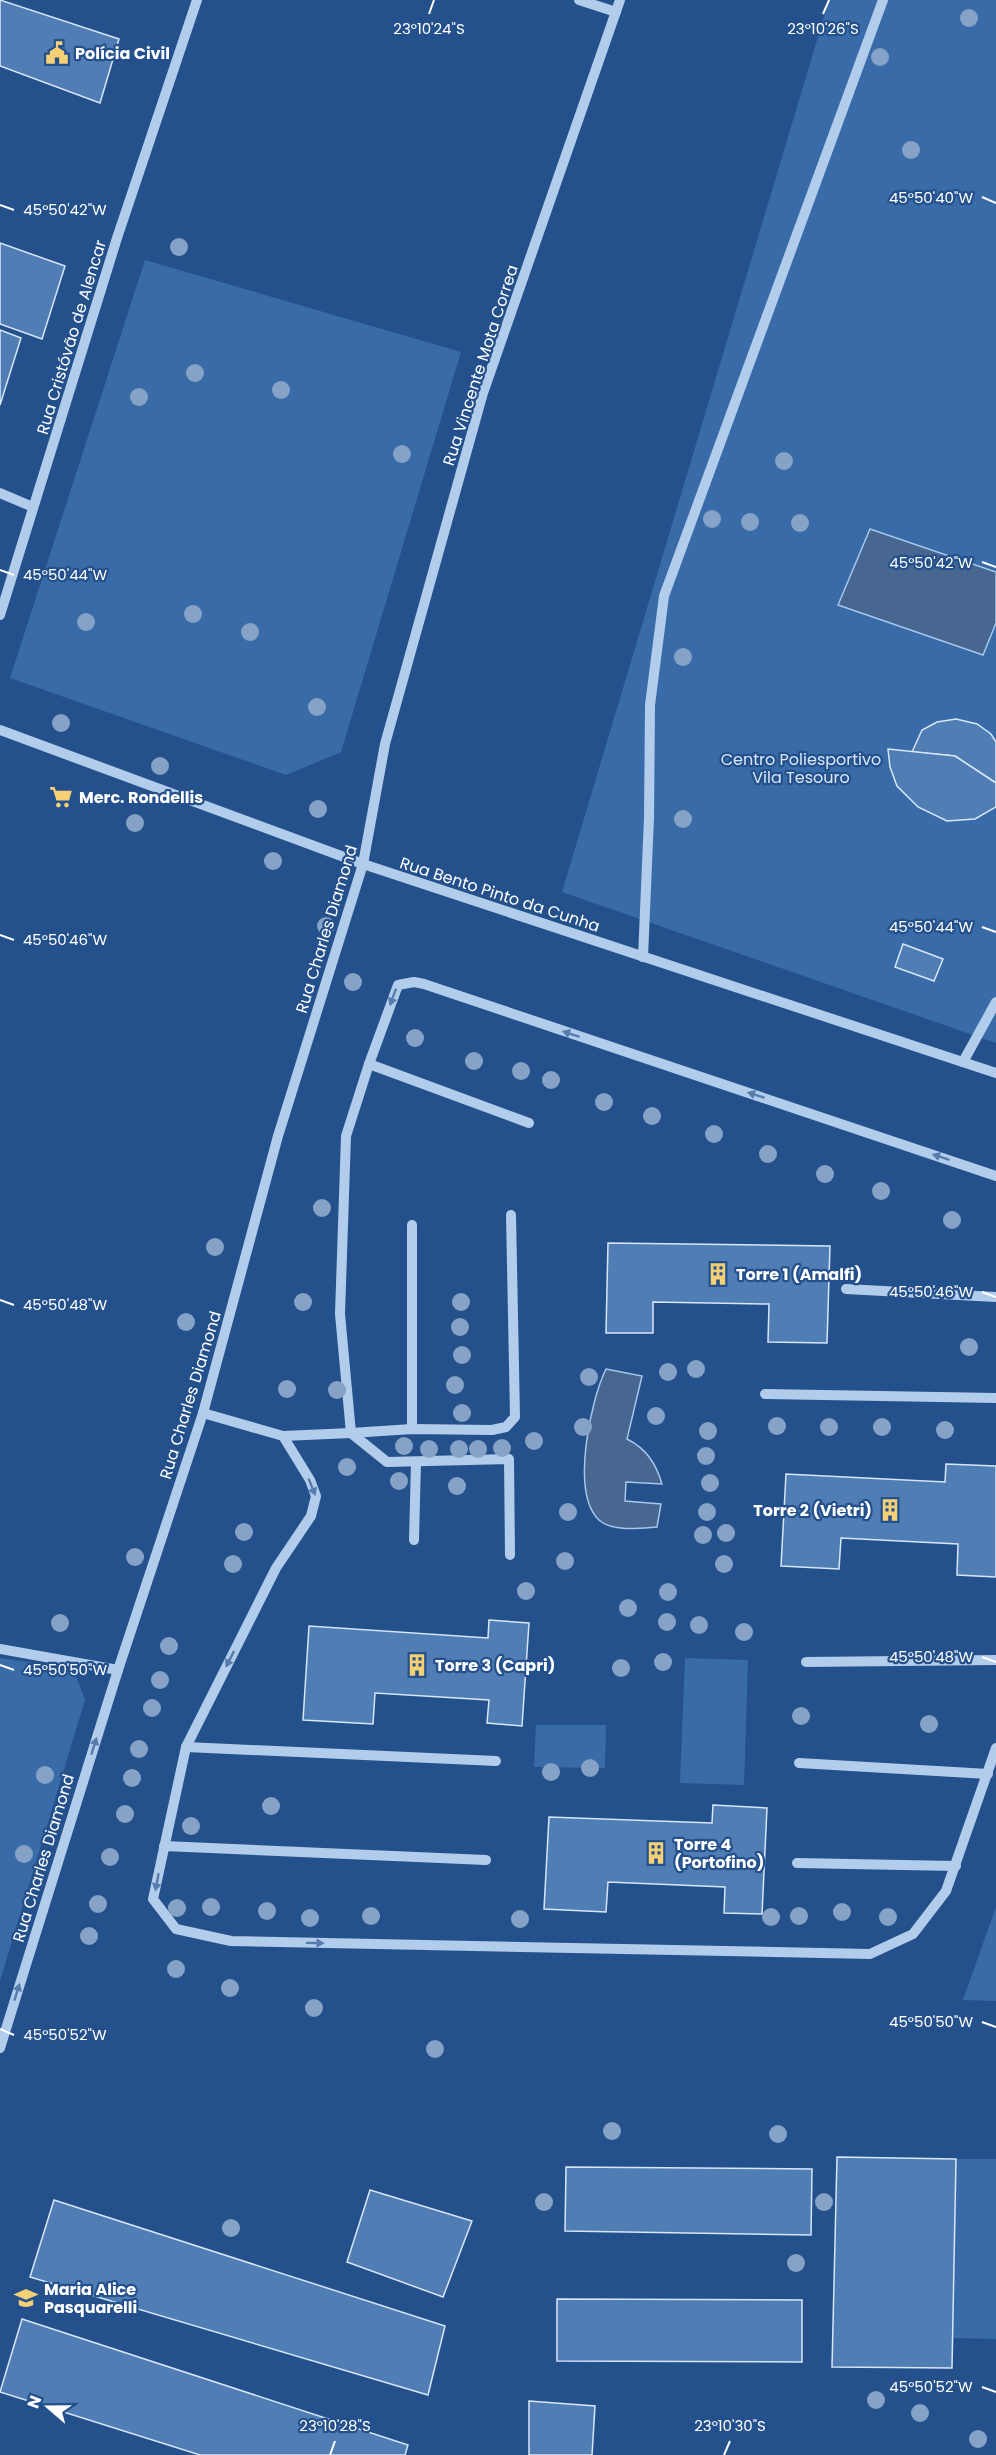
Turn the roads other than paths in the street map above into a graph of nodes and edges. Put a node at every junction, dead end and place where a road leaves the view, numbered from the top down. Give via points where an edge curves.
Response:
1 (197, 0) edge
2 (579, 0) edge
3 (620, 0) edge
4 (883, 0) edge
5 (616, 12) junction
6 (0, 493) edge
7 (33, 507) junction
8 (0, 615) edge
9 (0, 730) edge
10 (385, 744) joint
11 (363, 864) junction
12 (643, 957) junction
13 (996, 1002) edge
14 (963, 1062) junction
15 (369, 1064) junction
16 (996, 1073) edge
17 (529, 1123) dead end
18 (996, 1176) edge
19 (511, 1215) dead end
20 (412, 1225) dead end
21 (846, 1289) dead end
22 (996, 1297) edge
23 (765, 1394) dead end
24 (996, 1398) edge
25 (203, 1413) junction
26 (412, 1429) junction
27 (351, 1433) junction
28 (283, 1436) junction
29 (416, 1462) junction
30 (414, 1540) dead end
31 (510, 1555) dead end
32 (0, 1648) edge
33 (996, 1660) edge
34 (806, 1662) dead end
35 (118, 1670) junction
36 (186, 1746) junction
37 (996, 1748) edge
38 (496, 1761) dead end
39 (799, 1764) dead end
40 (988, 1774) junction
41 (164, 1846) junction
42 (486, 1860) dead end
43 (797, 1863) dead end
44 (956, 1866) junction
45 (0, 2048) edge

1 - 7 street, Rua Cristóvão de Alencar
2 - 5 street
3 - 5 street, Rua Vincente Mota Correa
4 - 12 street via 664,596 650,705 650,818
5 - 10 street, Rua Vincente Mota Correa via 483,393
6 - 7 street
7 - 8 street, Rua Cristóvão de Alencar
9 - 11 street, Rua Bento Pinto da Cunha
10 - 11 street, Rua Charles Diamond
11 - 12 street, Rua Bento Pinto da Cunha
11 - 25 street, Rua Charles Diamond via 278,1136
12 - 14 street, Rua Bento Pinto da Cunha
13 - 14 street
14 - 16 street, Rua Bento Pinto da Cunha
15 - 17 street
18 -> 15 street via 414,982 398,985
15 - 27 street via 346,1136 340,1314
19 - 26 street via 515,1417 506,1427 492,1430
20 - 26 street
21 - 22 street
23 - 24 street
25 - 28 street
25 - 35 street, Rua Charles Diamond
26 - 27 street
27 - 28 street
27 - 29 street via 387,1462
28 -> 36 street via 316,1496 311,1516 276,1568
29 - 30 street
29 - 31 street via 509,1459
32 - 35 street
33 - 34 street
45 -> 35 street, Rua Charles Diamond
36 - 38 street
36 - 41 street
37 - 40 street
39 - 40 street
40 - 44 street
41 - 42 street
41 -> 44 street via 153,1899 176,1929 231,1941 870,1954 913,1934 946,1891
43 - 44 street

